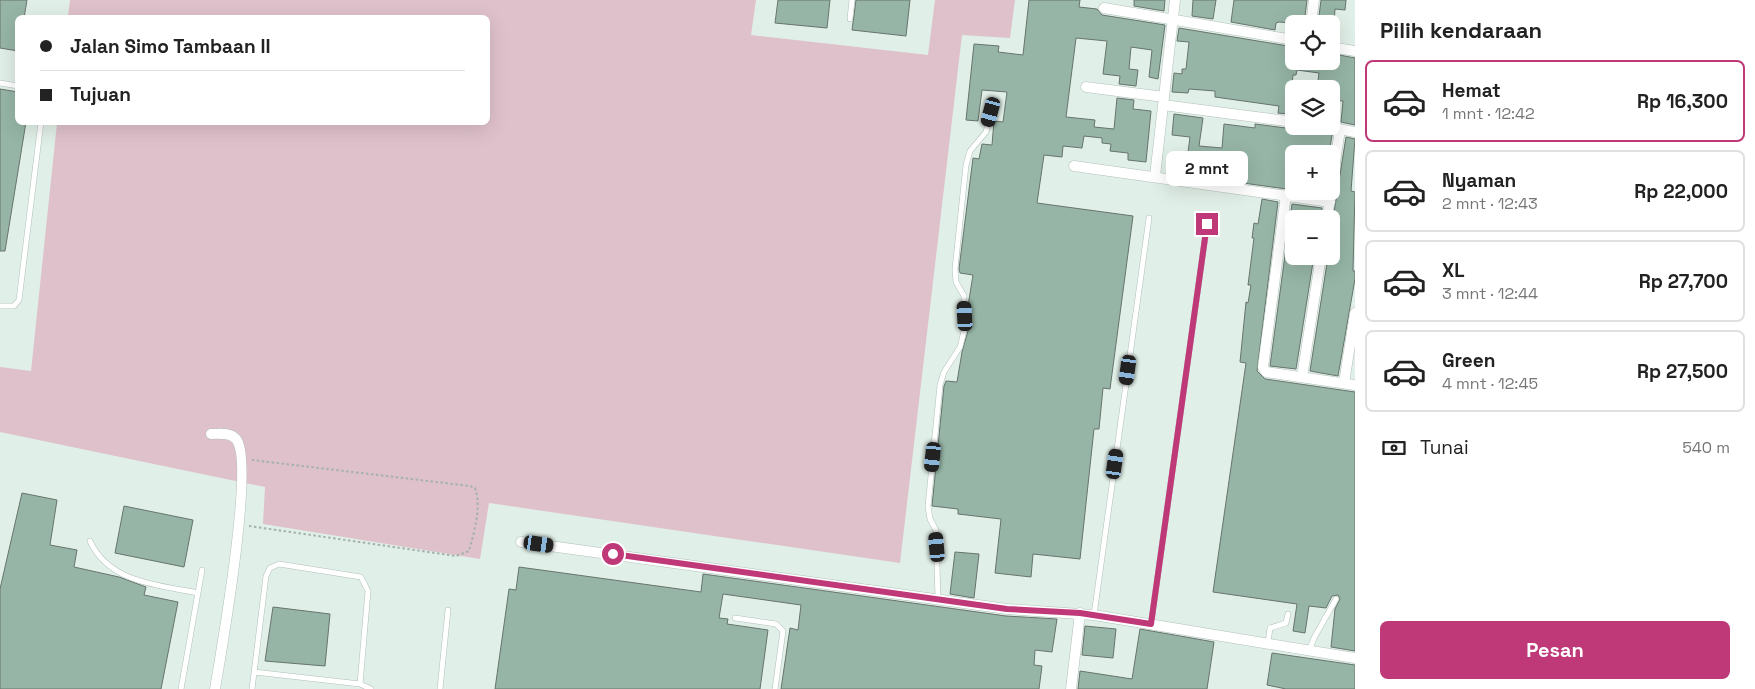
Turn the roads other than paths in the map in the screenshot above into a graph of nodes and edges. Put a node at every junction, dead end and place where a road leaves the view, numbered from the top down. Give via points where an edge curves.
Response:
1 (852, 0) edge
2 (1175, 0) edge
3 (1314, 0) edge
4 (1104, 8) dead end
5 (1312, 15) edge
6 (850, 19) dead end
7 (1173, 20) junction
8 (1285, 39) edge
9 (1340, 48) edge
10 (1355, 51) edge
11 (0, 83) edge
12 (15, 86) edge
13 (1086, 87) dead end
14 (1164, 101) junction
15 (991, 112) dead end
16 (1285, 121) edge
17 (41, 125) edge
18 (1340, 129) edge
19 (1355, 132) edge
20 (1074, 166) dead end
21 (1155, 176) junction
22 (1285, 195) edge
23 (1285, 200) edge
24 (1317, 200) edge
25 (1330, 202) joint
26 (1329, 210) edge
27 (1149, 218) dead end
28 (1207, 224) dead end
29 (1320, 265) edge
30 (0, 306) edge
31 (1355, 313) edge
32 (1302, 376) junction
33 (1344, 383) junction
34 (1355, 385) edge
35 (211, 434) dead end
36 (90, 541) dead end
37 (521, 542) dead end
38 (202, 570) dead end
39 (198, 593) junction
40 (938, 599) junction
41 (1336, 599) dead end
42 (448, 610) dead end
43 (1080, 613) junction
44 (1288, 614) dead end
45 (1094, 615) junction
46 (735, 618) dead end
47 (1151, 624) junction
48 (1268, 643) junction
49 (1314, 652) junction
50 (1355, 658) edge
51 (254, 672) junction
52 (360, 684) junction
53 (181, 689) edge
54 (215, 689) edge
55 (252, 689) edge
56 (371, 689) edge
57 (440, 689) edge
58 (775, 689) edge
59 (1071, 689) edge

1 - 6 lane
2 - 7 street
3 - 5 street
4 - 7 street
7 - 8 street
7 - 14 street
9 - 10 street
11 - 12 lane
13 - 14 street
14 - 16 street
14 - 21 street
15 - 40 lane via 986,132 970,150 966,165 955,269 956,282 964,296 964,331 960,347 942,378 936,430 928,506 936,530
17 - 30 lane via 20,300 14,306
18 - 19 street
20 - 21 street
21 - 22 street
23 - 32 street via 1263,368 1266,372
24 - 25 street
25 - 26 street
27 - 45 lane
28 - 47 lane
29 - 32 street
31 - 33 street
32 - 33 street
33 - 34 street
35 - 54 street via 227,434 235,439 242,459 238,524
36 - 39 lane via 94,550 115,572 133,580
37 - 40 street
38 - 39 lane
39 - 53 lane
40 - 43 street via 1007,609
41 - 49 lane via 1314,638
42 - 57 lane
43 - 45 street
43 - 59 street
44 - 48 lane via 1286,623 1270,628
45 - 47 street
46 - 58 lane via 776,624 783,631
47 - 48 street
48 - 49 street
49 - 50 street
51 - 52 lane
51 - 52 lane via 266,576 270,568 279,564 361,577 365,582 368,591
51 - 55 lane
52 - 56 lane

